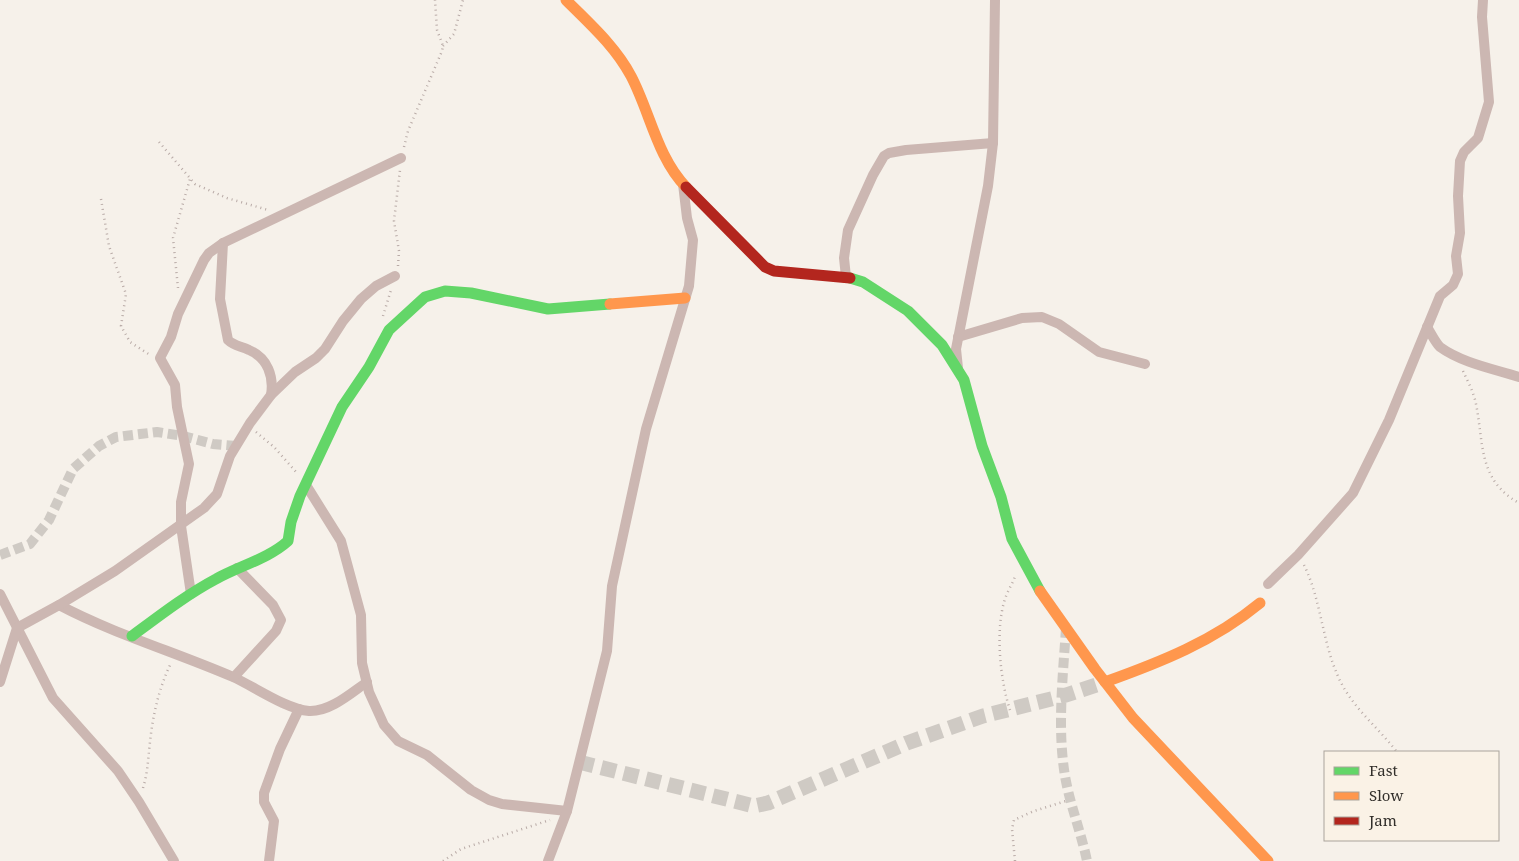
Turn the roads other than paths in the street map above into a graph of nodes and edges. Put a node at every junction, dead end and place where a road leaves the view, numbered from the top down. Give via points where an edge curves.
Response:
1 (566, 0) edge
2 (995, 0) edge
3 (1483, 0) edge
4 (993, 143) junction
5 (401, 158) road end
6 (683, 184) junction
7 (223, 243) junction
8 (395, 276) road end
9 (846, 277) junction
10 (686, 298) junction
11 (1427, 327) junction
12 (958, 336) junction
13 (1145, 364) dead end
14 (958, 368) junction
15 (1519, 377) edge
16 (271, 396) junction
17 (306, 485) junction
18 (181, 526) junction
19 (237, 568) junction
20 (1268, 584) dead end
21 (0, 594) edge
22 (191, 594) junction
23 (1260, 603) dead end
24 (59, 605) junction
25 (17, 628) junction
26 (132, 636) junction
27 (234, 678) junction
28 (0, 682) edge
29 (367, 682) junction
30 (1105, 682) junction
31 (299, 709) junction
32 (565, 811) junction
33 (174, 861) edge
34 (269, 861) edge
35 (548, 861) edge
36 (1268, 861) edge

1 - 6 street via 609,42 631,76 664,154
2 - 4 street
3 - 11 street via 1488,104 1478,138 1464,152 1459,168 1457,278 1440,296
4 - 9 street via 906,150 884,156 848,230 844,258
4 - 12 street via 988,186
5 - 7 street
6 - 9 street via 766,267 774,271
6 - 10 street via 693,240 692,272
7 - 16 street via 220,299 226,332 232,344 252,351 267,367 273,377
7 - 18 street via 204,260 160,358 175,385 189,464 181,502
8 - 16 street via 376,286 361,300 325,349
9 - 14 street via 872,287 908,311
10 - 17 street via 548,308 454,291 425,297 384,337 369,368 342,406
10 - 32 street via 646,429 612,586 607,651
11 - 15 street via 1439,346
11 - 20 street via 1389,420 1353,493
12 - 13 street via 1022,318 1042,317 1059,324 1099,352
12 - 14 street
14 - 30 street via 1020,558
16 - 18 street via 227,463 217,494
17 - 19 street via 291,522 288,541
17 - 29 street via 338,535 350,568 361,615 362,663
18 - 22 street
18 - 24 street
19 - 22 street
19 - 27 street via 273,605 281,620 276,631
21 - 25 street
22 - 26 street
23 - 30 street via 1244,617 1192,649
24 - 25 street
24 - 26 street via 83,618
25 - 28 street
25 - 33 street via 53,698 100,750 139,802
26 - 27 street
27 - 31 street
29 - 31 street via 334,704 313,711
29 - 32 street via 384,725 398,741 428,755 471,790 502,804
30 - 36 street via 1133,718
31 - 34 street via 263,795 274,821
32 - 35 street

